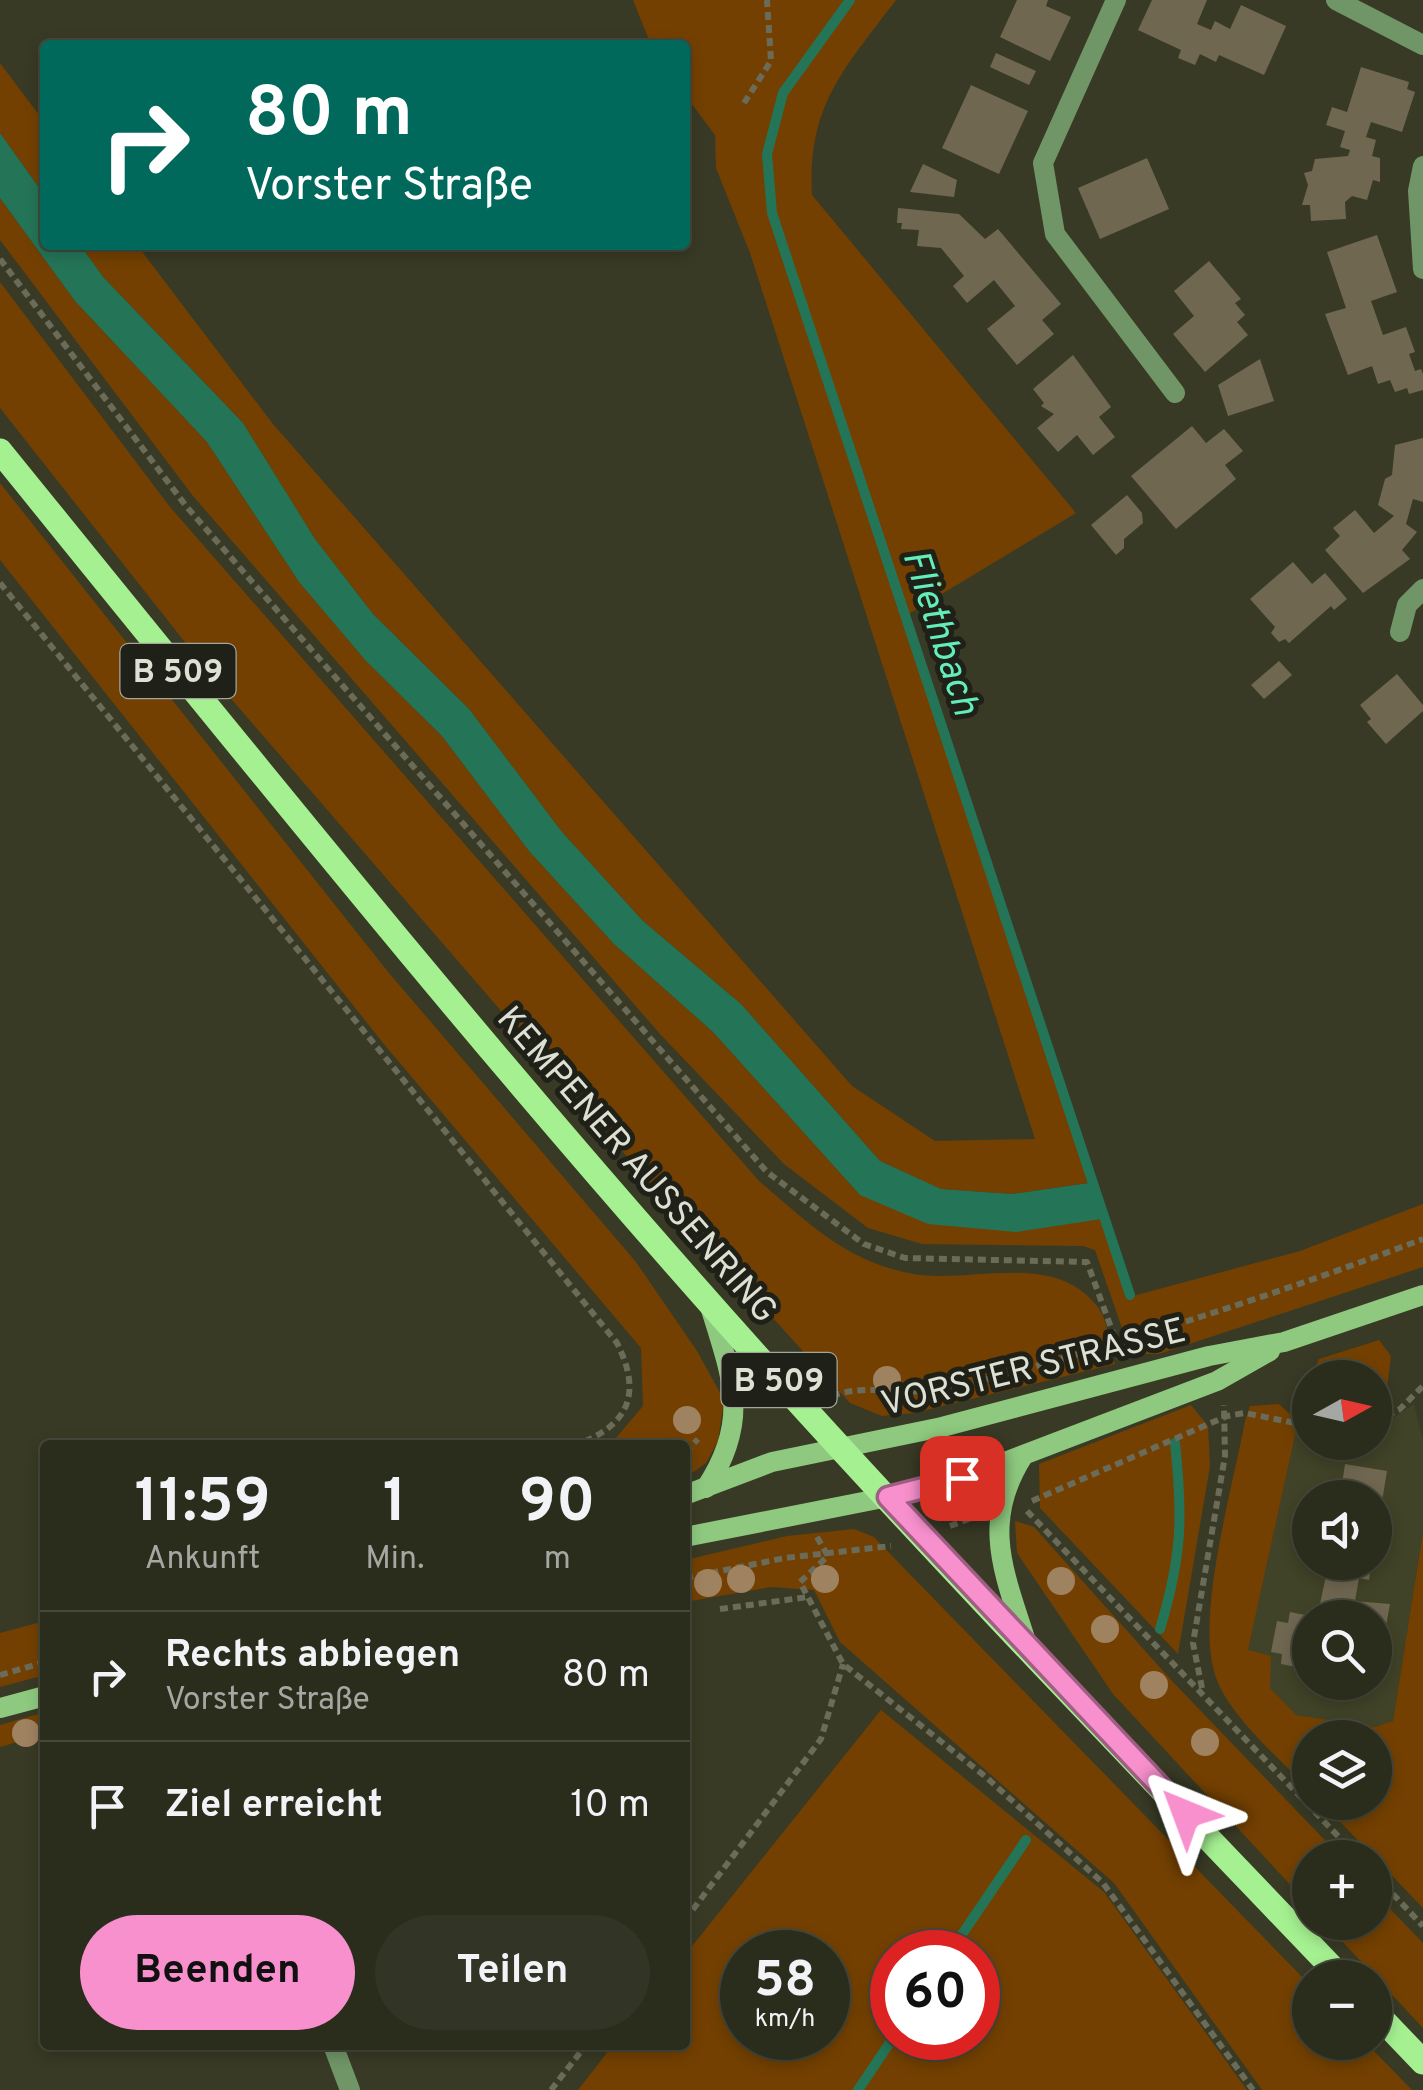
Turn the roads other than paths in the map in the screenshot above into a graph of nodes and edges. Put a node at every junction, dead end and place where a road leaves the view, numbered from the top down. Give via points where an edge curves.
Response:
1 (1116, 0) edge
2 (1336, 0) edge
3 (1423, 45) edge
4 (1423, 166) edge
5 (1423, 269) edge
6 (1175, 393) dead end
7 (0, 451) edge
8 (1423, 589) edge
9 (1400, 632) dead end
10 (1423, 1295) edge
11 (707, 1296) junction
12 (1284, 1342) junction
13 (842, 1446) junction
14 (1023, 1456) junction
15 (706, 1488) junction
16 (690, 1494) edge
17 (888, 1497) junction
18 (690, 1536) edge
19 (1028, 1650) junction
20 (40, 1697) edge
21 (0, 1708) edge
22 (1325, 1960) edge
23 (1392, 2030) edge
24 (335, 2050) edge
25 (1423, 2062) edge
26 (350, 2090) edge

1 - 6 street via 1043,163 1054,234
2 - 3 street
4 - 5 street
7 - 11 main road, KEMPENER AUSSENRING / B 509 via 356,890
8 - 9 street via 1407,605
10 - 12 main road, VORSTER STRASSE
11 - 13 main road, KEMPENER AUSSENRING / B 509
11 - 15 main road via 736,1413 724,1460
12 - 13 main road, VORSTER STRASSE
12 - 14 main road, VORSTER STRASSE via 1218,1381
13 - 15 main road, VORSTER STRASSE via 772,1462
13 - 17 main road, KEMPENER AUSSENRING / B 509
14 - 17 main road, VORSTER STRASSE
14 - 19 main road via 1003,1491 997,1538
15 - 16 main road, VORSTER STRASSE
17 - 18 main road, VORSTER STRASSE
17 - 19 main road, KEMPENER AUSSENRING / B 509
19 - 22 main road, KEMPENER AUSSENRING / B 509
20 - 21 main road
23 - 25 main road
24 - 26 street

